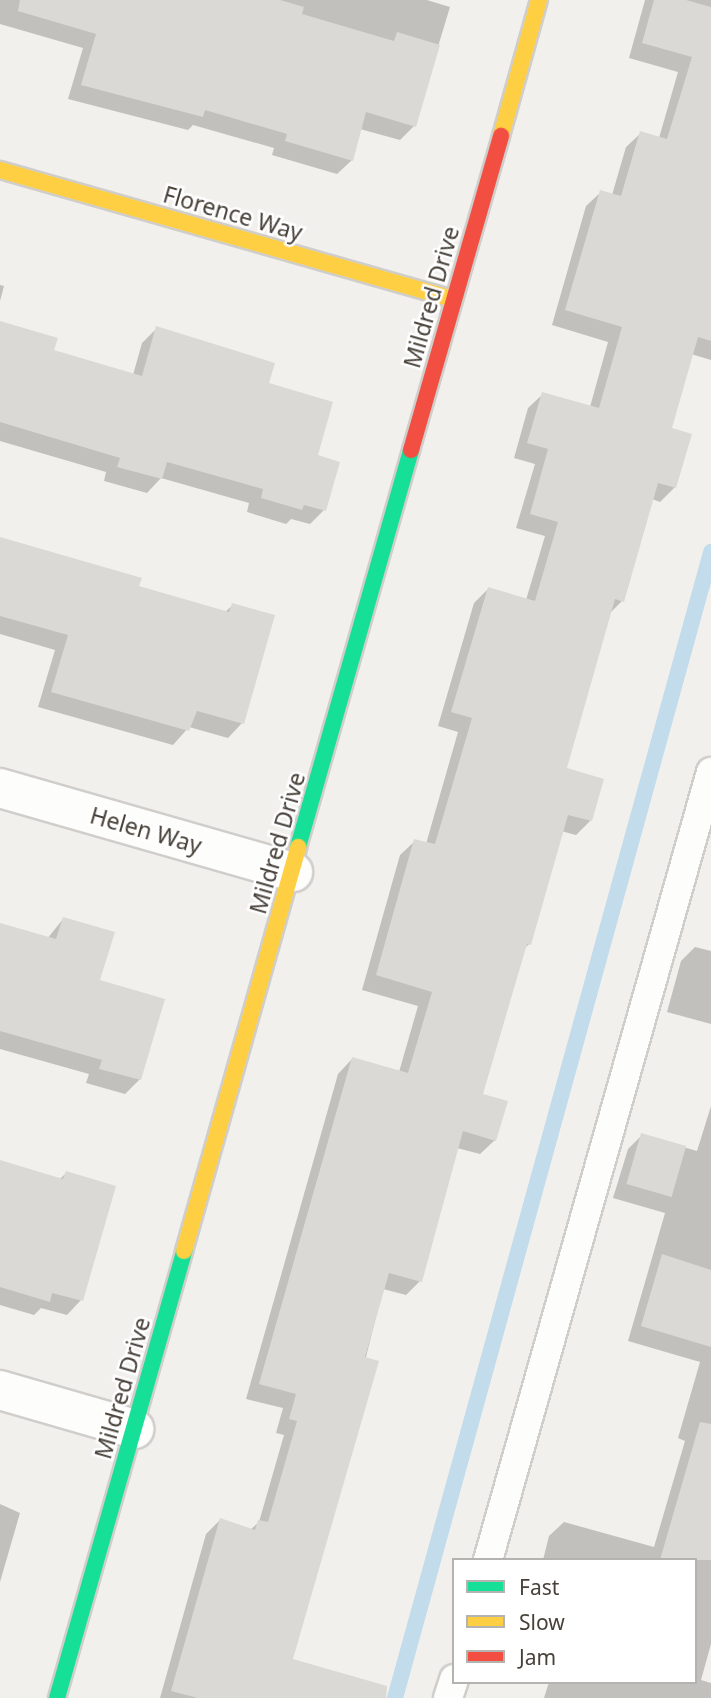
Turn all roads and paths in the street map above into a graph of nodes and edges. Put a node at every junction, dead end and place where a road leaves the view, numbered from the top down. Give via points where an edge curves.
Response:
1 (539, 0) edge
2 (0, 170) edge
3 (454, 299) junction
4 (711, 772) edge
5 (0, 788) edge
6 (293, 872) junction
7 (0, 1390) edge
8 (134, 1429) junction
9 (489, 1558) edge
10 (57, 1698) edge

1 - 3 street, Mildred Drive
2 - 3 street, Florence Way
3 - 6 street, Mildred Drive
4 - 9 lane
5 - 6 street, Helen Way
6 - 8 street, Mildred Drive
7 - 8 street
8 - 10 street, Mildred Drive

